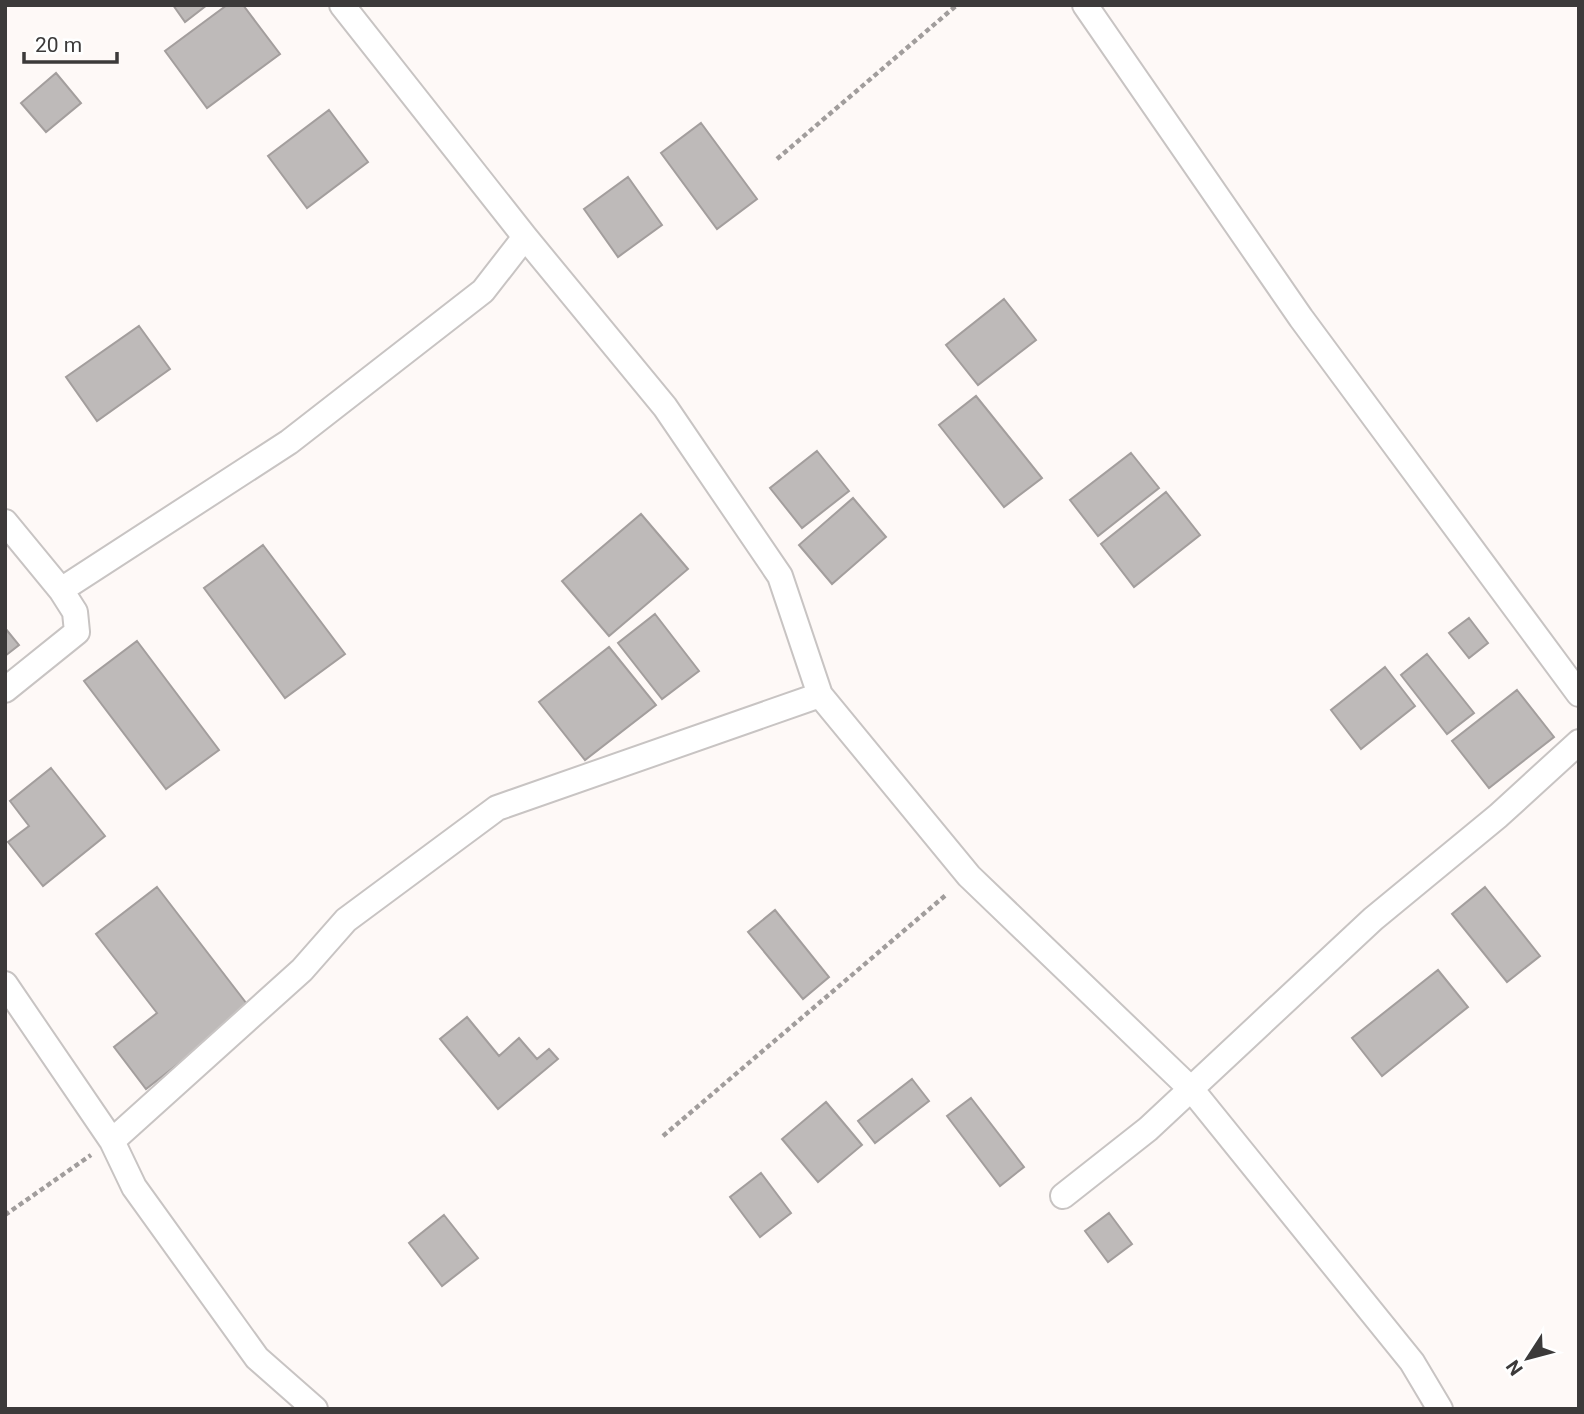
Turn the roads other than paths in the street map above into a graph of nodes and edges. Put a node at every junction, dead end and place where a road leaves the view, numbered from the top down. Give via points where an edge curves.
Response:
1 (342, 5) edge
2 (1085, 5) edge
3 (525, 237) junction
4 (5, 522) edge
5 (61, 590) junction
6 (5, 690) edge
7 (1579, 694) edge
8 (820, 695) junction
9 (1579, 742) edge
10 (5, 984) edge
11 (1192, 1090) junction
12 (112, 1141) junction
13 (1063, 1196) dead end
14 (315, 1409) edge
15 (1440, 1409) edge

1 - 3 street
2 - 7 street via 1301,318
3 - 5 street via 483,291 289,442
3 - 8 street via 666,407 780,576
4 - 5 street
5 - 6 street via 75,612 77,632
8 - 11 street via 968,876
8 - 12 street via 497,807 346,920 302,970
9 - 11 street via 1373,919
10 - 12 street
11 - 13 street
11 - 15 street via 1412,1362
12 - 14 street via 134,1188 257,1358

